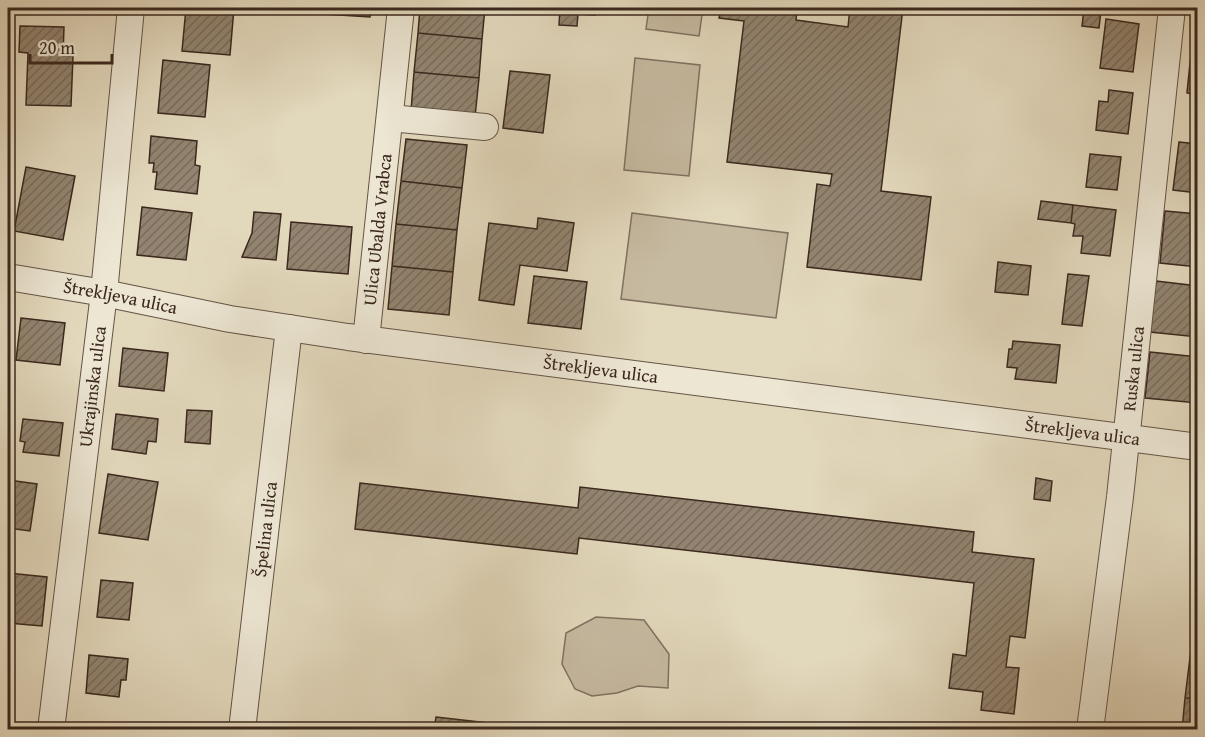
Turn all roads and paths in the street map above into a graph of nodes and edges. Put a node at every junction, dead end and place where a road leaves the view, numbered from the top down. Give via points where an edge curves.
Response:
1 (131, 8) edge
2 (401, 8) edge
3 (1172, 8) edge
4 (390, 118) junction
5 (485, 127) dead end
6 (8, 277) edge
7 (104, 293) junction
8 (289, 328) junction
9 (366, 340) junction
10 (1126, 437) junction
11 (1197, 447) edge
12 (51, 729) edge
13 (242, 729) edge
14 (1090, 729) edge

1 - 7 street, Ukrajinska ulica
2 - 4 street, Ulica Ubalda Vrabca
3 - 10 street, Ruska ulica
4 - 5 street
4 - 9 street, Ulica Ubalda Vrabca
6 - 7 street, Štrekljeva ulica
7 - 8 street, Štrekljeva ulica
7 - 12 street, Ukrajinska ulica
8 - 9 street, Štrekljeva ulica
8 - 13 street, Špelina ulica
9 - 10 street, Štrekljeva ulica
10 - 11 street, Štrekljeva ulica
10 - 14 street, Ruska ulica

